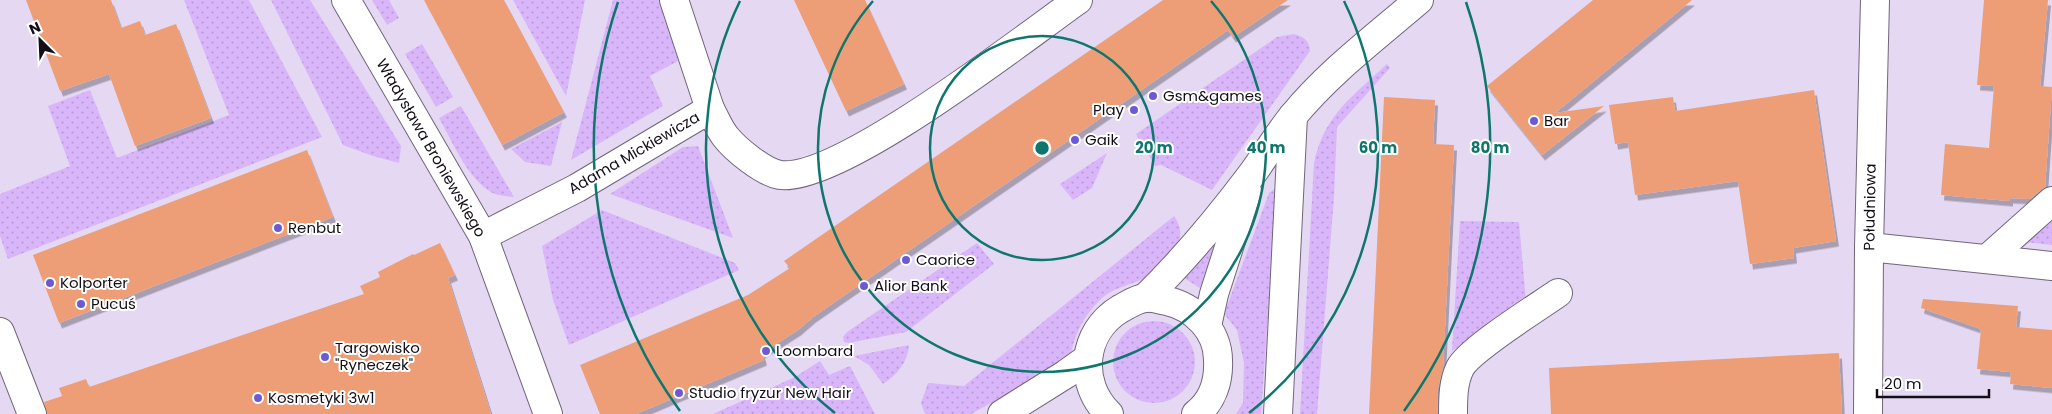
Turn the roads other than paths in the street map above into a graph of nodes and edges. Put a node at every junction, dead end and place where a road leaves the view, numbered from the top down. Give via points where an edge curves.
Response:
1 (346, 0) edge
2 (674, 0) edge
3 (1078, 0) edge
4 (1419, 0) edge
5 (1875, 0) edge
6 (710, 109) junction
7 (1293, 116) junction
8 (1252, 174) junction
9 (2052, 201) edge
10 (483, 236) junction
11 (1868, 247) junction
12 (1987, 259) junction
13 (2052, 266) edge
14 (1558, 293) dead end
15 (1145, 298) junction
16 (1207, 326) junction
17 (0, 332) edge
18 (1088, 359) junction
19 (1198, 413) edge
20 (32, 414) edge
21 (548, 414) edge
22 (1002, 414) edge
23 (1106, 414) edge
24 (1278, 414) edge
25 (1453, 414) edge
26 (1868, 414) edge

1 - 10 street, Władysława Broniewskiego
2 - 6 street, Adama Mickiewicza
3 - 6 street via 908,121 811,170 780,175 757,164 725,136
4 - 7 street via 1326,80
5 - 11 street, Południowa
6 - 10 street, Adama Mickiewicza via 577,188
7 - 8 street
7 - 24 street
8 - 15 street via 1214,222
8 - 16 street
9 - 12 street
10 - 21 street, Władysława Broniewskiego
11 - 12 street
11 - 26 street, Południowa
12 - 13 street
14 - 25 street via 1476,351 1460,368
15 - 16 street via 1178,303
15 - 18 street via 1116,312 1099,328 1089,348
16 - 19 street via 1218,354 1219,375 1212,395
17 - 20 street
18 - 22 street
18 - 23 street via 1093,391

